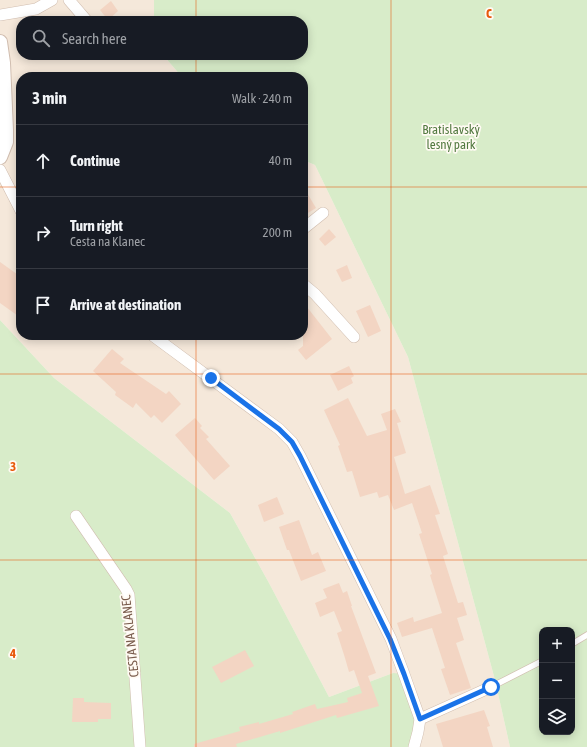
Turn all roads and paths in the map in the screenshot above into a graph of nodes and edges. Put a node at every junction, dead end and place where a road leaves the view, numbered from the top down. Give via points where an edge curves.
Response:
1 (52, 0) edge
2 (69, 0) edge
3 (0, 14) edge
4 (83, 16) edge
5 (0, 42) edge
6 (0, 157) edge
7 (0, 170) edge
8 (16, 201) edge
9 (323, 213) dead end
10 (308, 225) edge
11 (308, 288) edge
12 (354, 337) dead end
13 (159, 340) edge
14 (76, 516) dead end
15 (587, 635) edge
16 (575, 642) edge
17 (539, 663) edge
18 (491, 687) joint
19 (420, 719) junction
20 (415, 746) edge
21 (140, 747) edge

1 - 3 street via 36,9
2 - 4 street
5 - 6 street via 6,130 6,142
7 - 8 street
9 - 10 street
11 - 12 street
13 - 19 street via 279,429 292,442 316,484 390,639
14 - 21 street, CESTA NA KLANEC via 128,595
15 - 16 lane
17 - 18 lane
18 - 19 street
19 - 20 street

